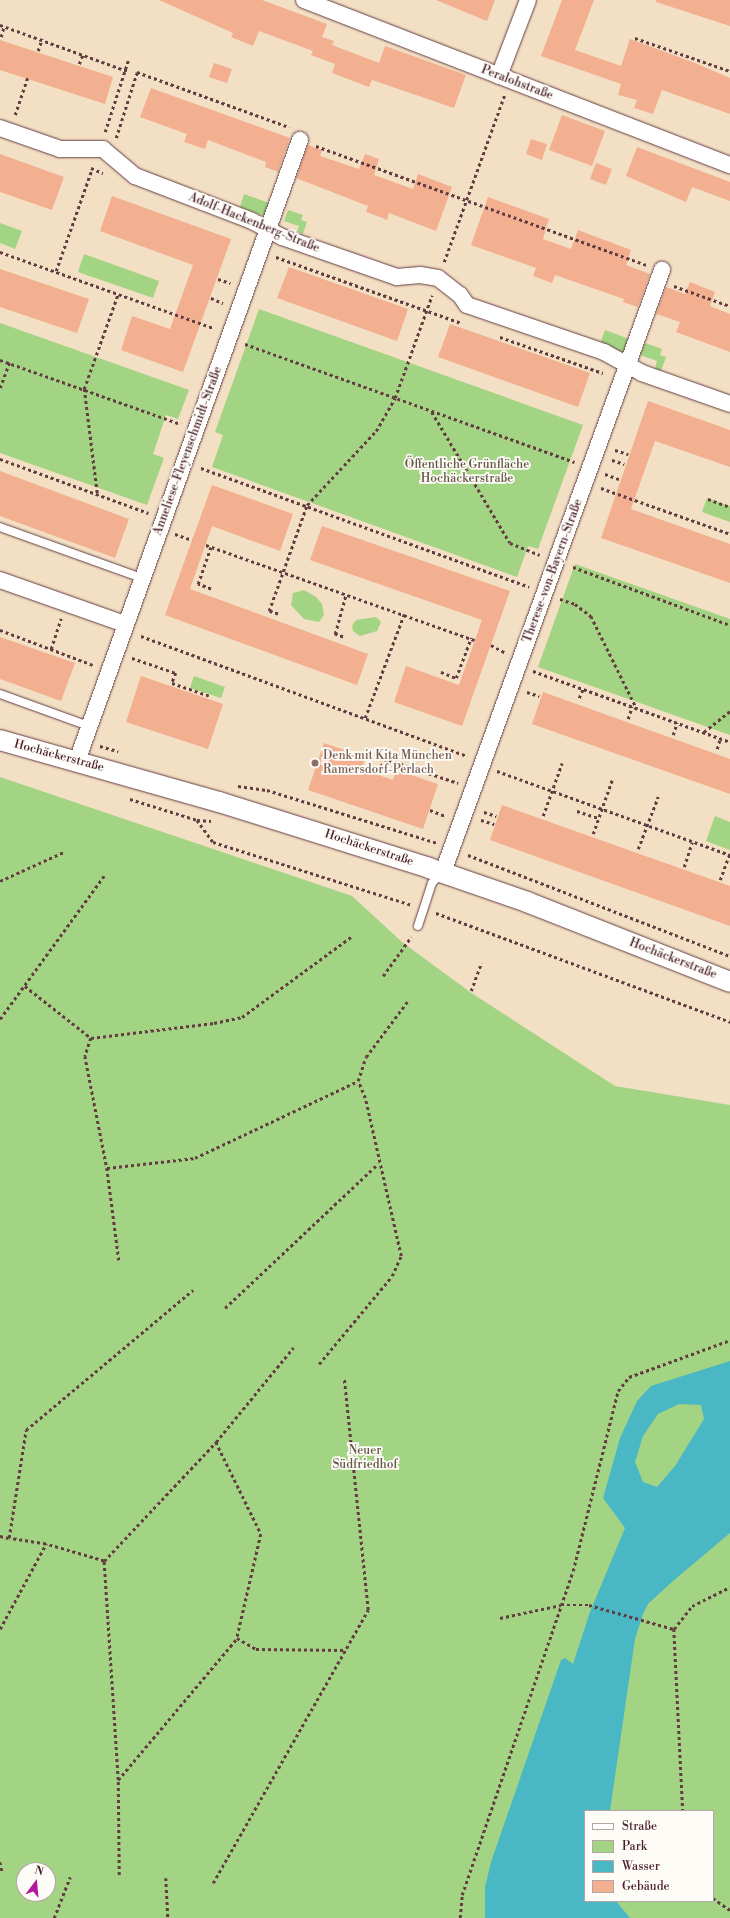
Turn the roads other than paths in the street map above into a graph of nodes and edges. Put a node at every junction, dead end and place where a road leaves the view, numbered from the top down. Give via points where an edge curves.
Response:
1 (304, 0) edge
2 (528, 0) edge
3 (504, 78) junction
4 (5, 130) edge
5 (300, 140) road end
6 (730, 165) edge
7 (268, 227) junction
8 (660, 275) road end
9 (628, 364) junction
10 (730, 404) edge
11 (0, 527) edge
12 (142, 578) junction
13 (0, 580) edge
14 (125, 624) junction
15 (0, 694) edge
16 (89, 726) junction
17 (0, 740) edge
18 (77, 761) junction
19 (442, 872) junction
20 (418, 926) dead end
21 (730, 982) edge

1 - 3 street, Peralohstraße
2 - 3 street
3 - 6 street, Peralohstraße
4 - 7 street, Adolf-Hackenberg-Straße via 60,149 106,152 135,176
5 - 7 street, Anneliese-Fleyenschmidt-Straße
7 - 9 street, Adolf-Hackenberg-Straße via 282,237 397,277 420,275 438,278 460,295 467,305 604,352
7 - 12 street, Anneliese-Fleyenschmidt-Straße
8 - 9 street, Therese-von-Bayern-Straße
9 - 10 street, Adolf-Hackenberg-Straße via 642,373
9 - 19 street, Therese-von-Bayern-Straße
11 - 12 lane
12 - 14 street, Anneliese-Fleyenschmidt-Straße
13 - 14 street
14 - 16 street, Anneliese-Fleyenschmidt-Straße
15 - 16 lane
16 - 18 street, Anneliese-Fleyenschmidt-Straße
17 - 18 street, Hochäckerstraße
18 - 19 street, Hochäckerstraße
19 - 20 lane via 432,883
19 - 21 street, Hochäckerstraße via 527,902

